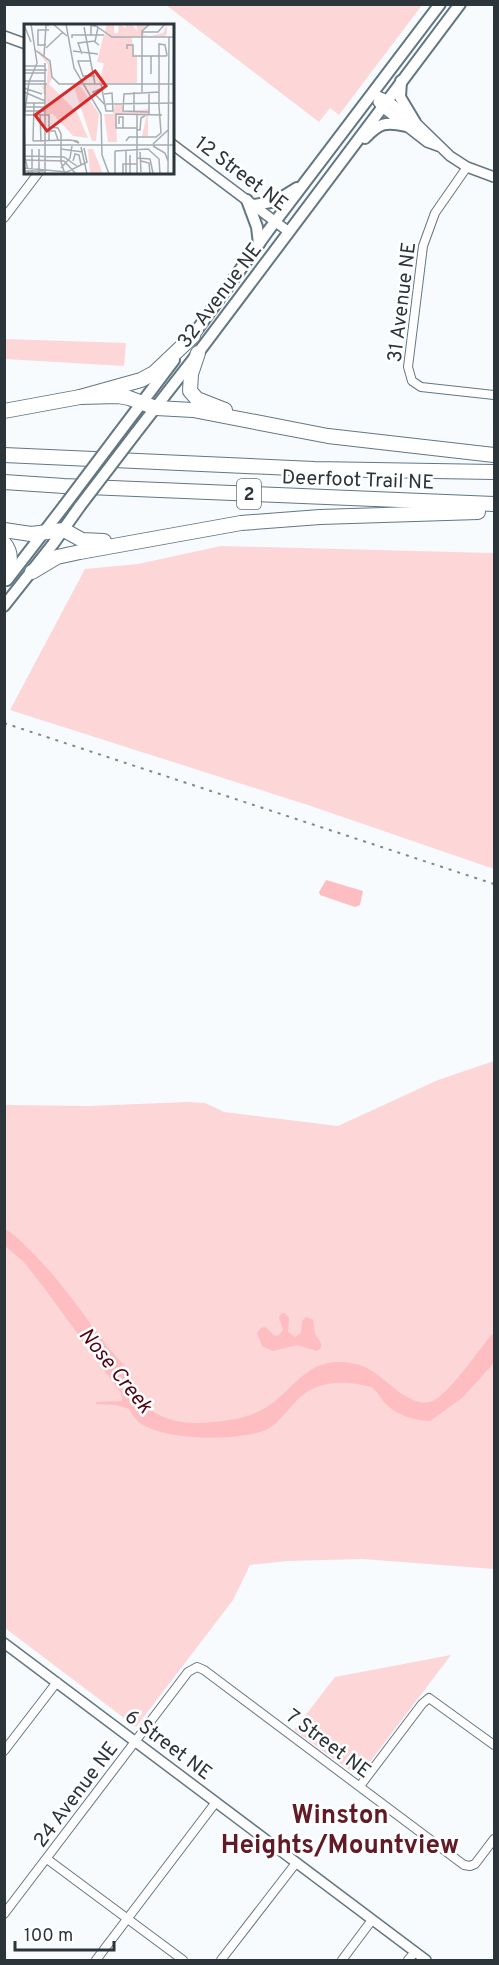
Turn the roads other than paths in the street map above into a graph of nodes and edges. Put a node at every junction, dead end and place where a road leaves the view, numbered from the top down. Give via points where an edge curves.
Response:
1 (441, 4) edge
2 (460, 4) edge
3 (4, 36) edge
4 (24, 43) edge
5 (401, 81) junction
6 (373, 94) junction
7 (384, 103) junction
8 (410, 124) junction
9 (174, 145) edge
10 (341, 161) junction
11 (467, 167) junction
12 (38, 174) edge
13 (495, 177) edge
14 (307, 180) junction
15 (250, 202) junction
16 (4, 219) edge
17 (276, 222) junction
18 (289, 232) junction
19 (259, 244) junction
20 (193, 336) junction
21 (198, 352) junction
22 (495, 395) edge
23 (80, 398) junction
24 (142, 403) junction
25 (156, 408) junction
26 (4, 411) edge
27 (297, 429) junction
28 (4, 455) edge
29 (495, 455) edge
30 (495, 472) edge
31 (4, 482) edge
32 (495, 504) edge
33 (495, 510) edge
34 (4, 530) edge
35 (64, 530) junction
36 (42, 533) junction
37 (130, 542) junction
38 (4, 543) edge
39 (32, 572) junction
40 (4, 579) edge
41 (4, 583) edge
42 (4, 606) edge
43 (4, 1643) edge
44 (197, 1667) joint
45 (57, 1682) junction
46 (136, 1742) junction
47 (495, 1745) edge
48 (4, 1752) edge
49 (360, 1786) junction
50 (216, 1802) junction
51 (495, 1839) edge
52 (47, 1859) junction
53 (296, 1863) junction
54 (4, 1914) edge
55 (128, 1919) junction
56 (372, 1920) junction
57 (415, 1952) junction
58 (96, 1960) edge
59 (183, 1960) edge
60 (221, 1960) edge
61 (342, 1960) edge
62 (408, 1960) edge
63 (426, 1960) edge

1 - 6 main road, 32 Avenue NE
2 - 5 main road, 32 Avenue NE
3 - 4 street
5 - 7 main road, 32 Avenue NE
5 - 8 main road via 400,97
6 - 7 street
6 - 14 main road, 32 Avenue NE
7 - 8 street
7 - 10 main road, 32 Avenue NE
8 - 10 main road via 392,122 378,126
8 - 11 street via 427,142
9 - 15 street, 12 Street NE
10 - 18 main road, 32 Avenue NE
11 - 13 street
11 - 22 street, 31 Avenue NE via 435,213 423,246 408,367 412,381 421,387
12 - 16 street
14 - 15 main road via 276,201
14 - 17 main road, 32 Avenue NE
15 - 17 street, 12 Street NE
15 - 19 main road
17 - 18 street, 12 Street NE
17 - 19 main road, 32 Avenue NE
18 - 21 main road, 32 Avenue NE
19 - 20 main road, 32 Avenue NE
20 - 23 highway via 154,373
20 - 24 main road, 32 Avenue NE
21 - 25 main road, 32 Avenue NE
21 - 27 highway via 190,384 197,399
23 - 24 highway via 118,396
23 - 26 highway
24 - 25 highway
24 - 36 main road, 32 Avenue NE, bridge
25 - 27 highway
25 - 35 main road, 32 Avenue NE, bridge
27 - 29 highway
28 - 30 highway, Deerfoot Trail NE / 2 via 314,469
31 - 32 highway, Deerfoot Trail NE / 2
33 - 37 highway via 242,523
34 - 36 highway
35 - 36 highway
35 - 37 highway via 82,540
35 - 39 main road, 32 Avenue NE
36 - 41 main road, 32 Avenue NE
37 - 39 highway via 57,557
38 - 40 highway via 11,557
39 - 42 main road, 32 Avenue NE
43 - 45 street, 6 Street NE
44 - 46 street, 24 Avenue NE via 188,1672
44 - 49 street, 7 Street NE
45 - 46 street, 6 Street NE
45 - 48 street
46 - 50 street, 6 Street NE
46 - 52 street, 24 Avenue NE
47 - 49 street via 429,1698
49 - 51 street, 7 Street NE via 470,1866
50 - 53 street, 6 Street NE
50 - 55 street
52 - 54 street, 24 Avenue NE
52 - 55 street
53 - 56 street, 6 Street NE
53 - 60 street
55 - 58 street
55 - 59 street
56 - 57 street, 6 Street NE
56 - 61 street
57 - 62 street
57 - 63 street, 6 Street NE

